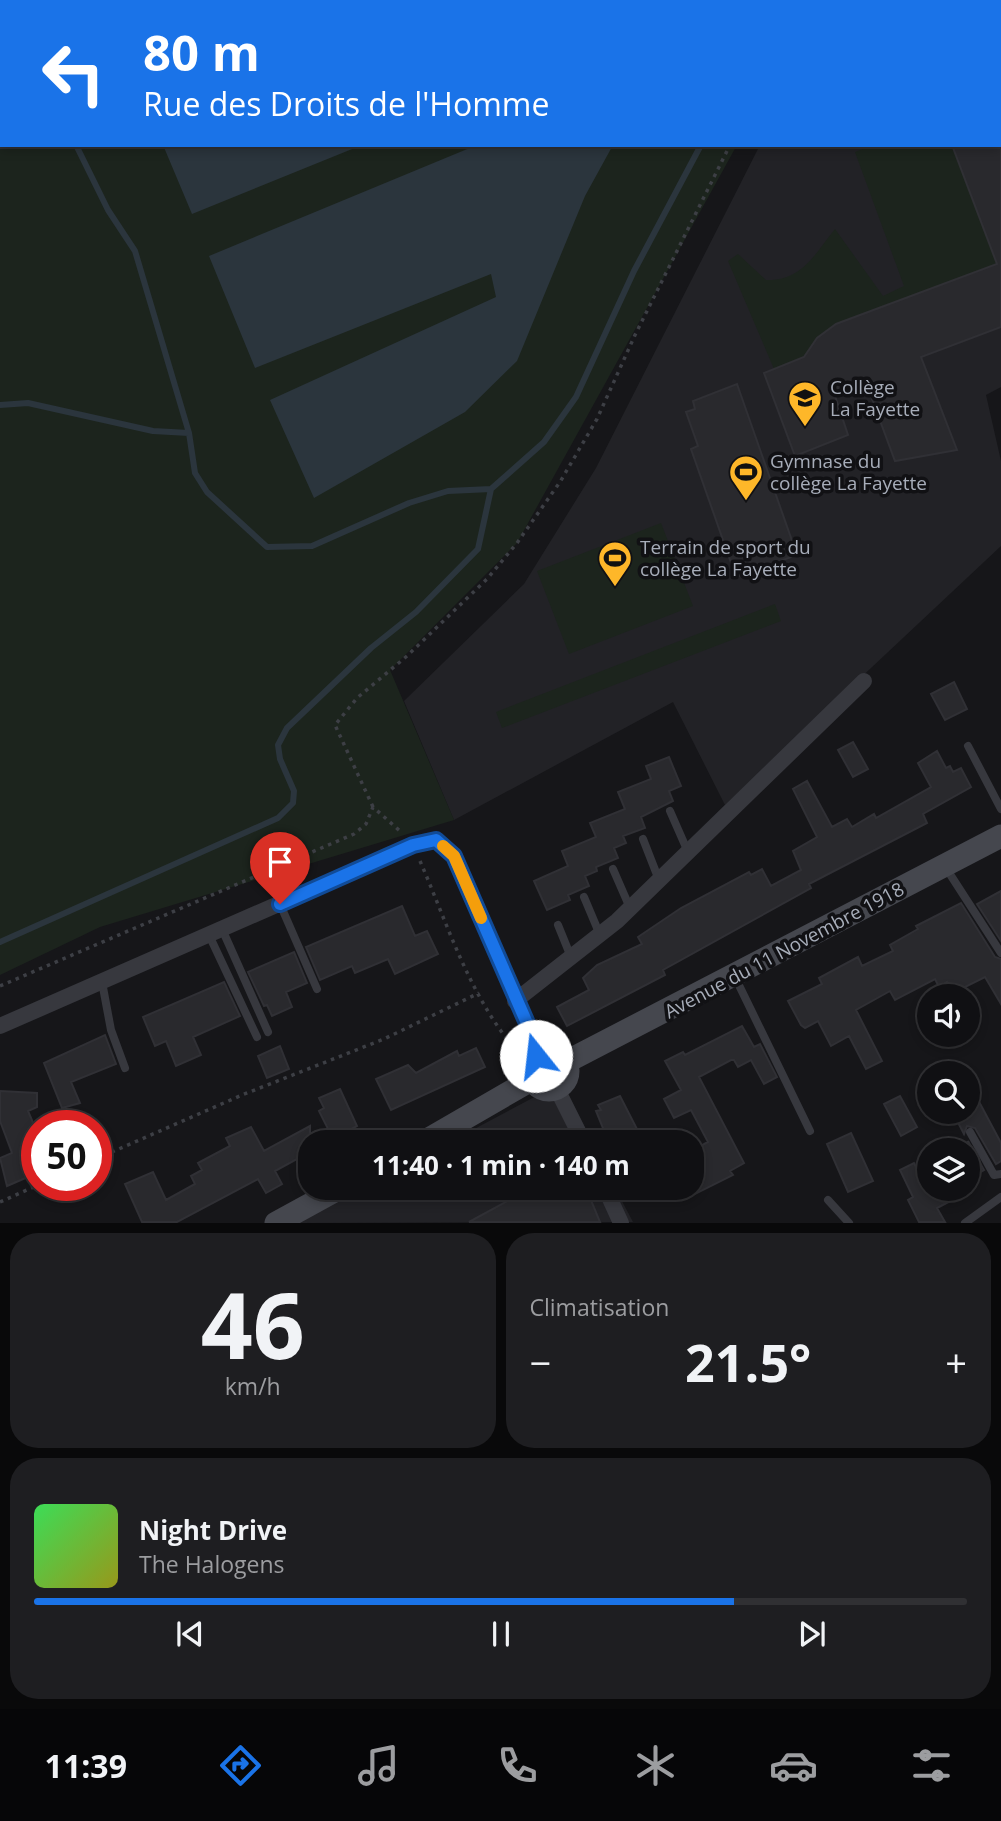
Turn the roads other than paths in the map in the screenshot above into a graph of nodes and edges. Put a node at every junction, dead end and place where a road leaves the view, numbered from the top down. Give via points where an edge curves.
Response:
1 (864, 681) dead end
2 (968, 746) dead end
3 (1001, 809) edge
4 (670, 811) dead end
5 (1001, 836) edge
6 (643, 839) dead end
7 (688, 852) junction
8 (945, 866) junction
9 (613, 869) dead end
10 (659, 880) junction
11 (584, 897) dead end
12 (280, 904) junction
13 (630, 908) junction
14 (558, 926) dead end
15 (216, 932) junction
16 (600, 935) junction
17 (1001, 953) edge
18 (571, 957) junction
19 (734, 976) junction
20 (102, 982) junction
21 (317, 989) dead end
22 (515, 1001) junction
23 (0, 1026) edge
24 (268, 1032) dead end
25 (257, 1037) dead end
26 (566, 1062) junction
27 (534, 1066) junction
28 (125, 1068) dead end
29 (557, 1088) junction
30 (441, 1130) edge
31 (578, 1130) edge
32 (810, 1131) dead end
33 (970, 1132) dead end
34 (1001, 1174) edge
35 (1001, 1196) edge
36 (318, 1200) edge
37 (610, 1200) edge
38 (828, 1200) dead end
39 (276, 1223) edge
40 (621, 1223) edge
41 (849, 1223) edge
42 (965, 1223) edge

1 - 7 street
2 - 3 lane
4 - 7 lane
5 - 8 main road, Avenue du 11 Novembre 1918
6 - 10 lane
7 - 10 street
8 - 17 lane
8 - 19 main road, Avenue du 11 Novembre 1918
9 - 13 lane
10 - 13 street
11 - 16 lane
12 - 15 street
12 - 21 lane
12 - 22 street via 413,845 436,840 454,856
13 - 16 street
14 - 18 lane
15 - 20 street
15 - 24 lane
15 - 25 lane
16 - 18 street
18 - 22 street
19 - 26 main road, Avenue du 11 Novembre 1918
19 - 32 lane
20 - 23 street
20 - 28 lane via 111,1030
22 - 27 street
26 - 27 main road via 558,1054
26 - 29 main road via 568,1074
27 - 29 main road via 545,1090
27 - 30 main road
29 - 31 street
33 - 34 lane via 995,1175
35 - 42 lane
36 - 39 main road
37 - 40 street
38 - 41 lane

